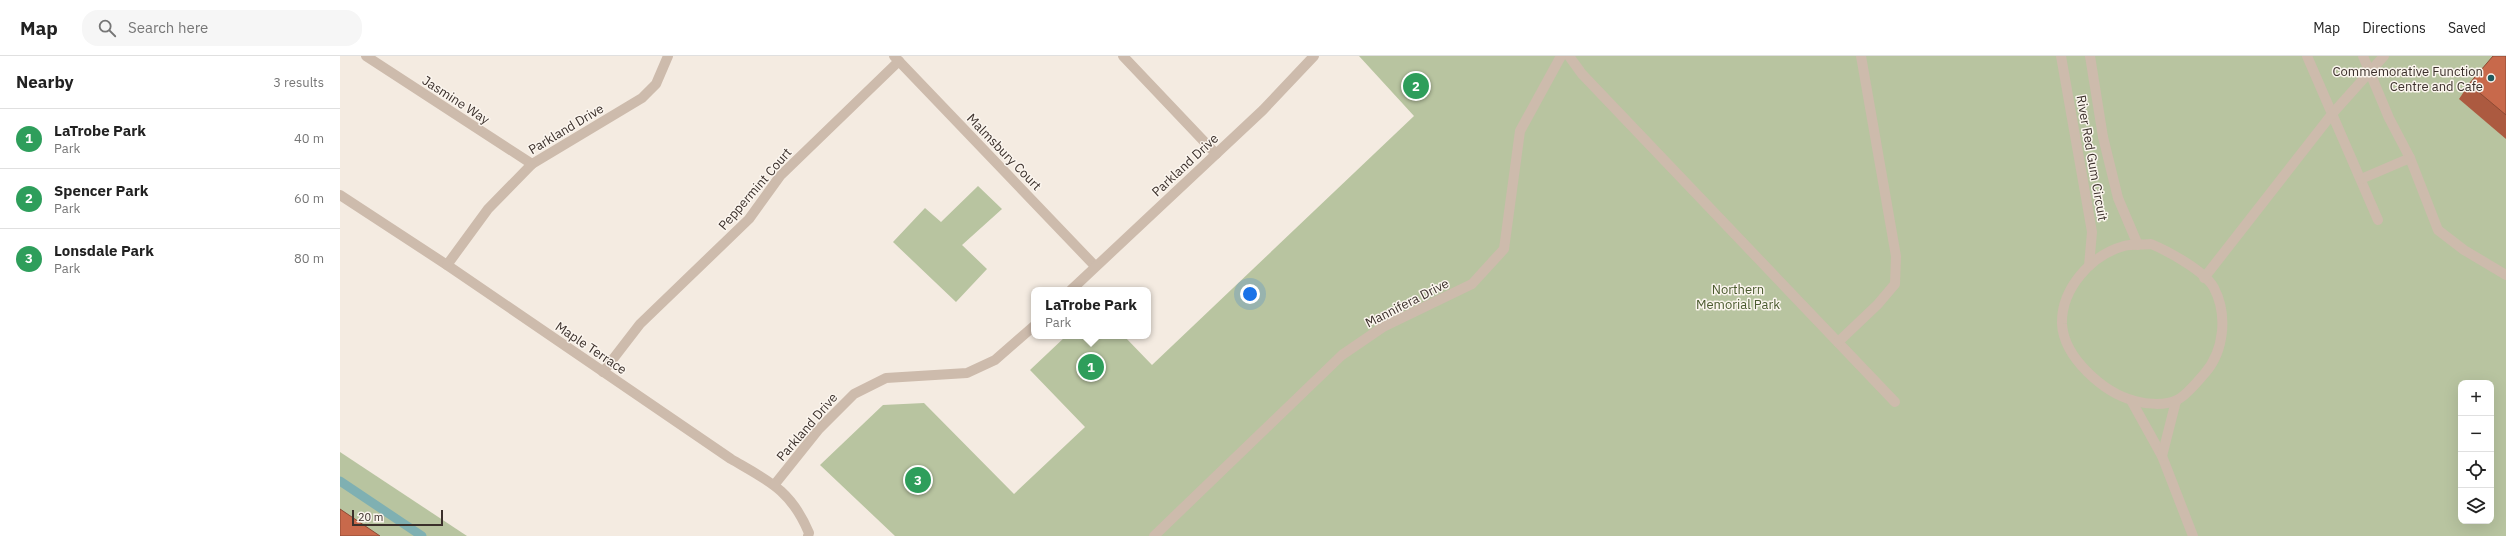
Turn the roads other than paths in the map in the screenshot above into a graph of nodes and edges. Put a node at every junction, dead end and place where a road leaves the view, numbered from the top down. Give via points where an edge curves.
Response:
1 (366, 56) edge
2 (668, 56) edge
3 (1124, 56) edge
4 (1314, 56) edge
5 (1561, 56) edge
6 (1569, 56) edge
7 (1861, 56) edge
8 (2061, 56) edge
9 (2090, 56) edge
10 (2307, 56) edge
11 (2363, 56) edge
12 (2384, 56) edge
13 (896, 59) edge
14 (2369, 74) junction
15 (2332, 114) junction
16 (1216, 154) junction
17 (2410, 158) junction
18 (532, 164) junction
19 (2361, 179) junction
20 (340, 195) edge
21 (2378, 220) dead end
22 (2138, 245) junction
23 (447, 265) junction
24 (1095, 266) junction
25 (2089, 266) junction
26 (2506, 275) edge
27 (2204, 278) junction
28 (1074, 287) edge
29 (1031, 329) edge
30 (1838, 342) junction
31 (603, 372) junction
32 (2131, 400) junction
33 (2176, 401) junction
34 (1895, 402) dead end
35 (2162, 456) junction
36 (775, 484) junction
37 (808, 536) edge
38 (1154, 536) edge
39 (2193, 536) edge

1 - 18 lane, Jasmine Way
2 - 18 lane, Parkland Drive via 656,84 642,98
3 - 16 lane
4 - 16 lane, Parkland Drive via 1263,110
5 - 38 lane, Mannifera Drive via 1520,131 1504,249 1472,284 1383,327 1342,355
6 - 30 lane via 1582,74
7 - 30 lane via 1896,256 1895,284
8 - 25 lane, River Red Gum Circuit via 2092,232
9 - 22 lane, River Red Gum Circuit via 2103,136 2118,198
10 - 15 lane
11 - 14 lane
12 - 14 lane
13 - 24 lane, Malmsbury Court
13 - 31 lane, Peppermint Court via 780,176 749,219 640,324
14 - 15 lane
14 - 17 lane
15 - 19 lane
15 - 27 lane
16 - 24 lane, Parkland Drive
17 - 19 lane
17 - 26 lane via 2438,230 2464,250
18 - 23 lane, Parkland Drive via 488,209
19 - 21 lane
20 - 23 lane, Maple Terrace
22 - 25 lane via 2124,246 2100,256
22 - 27 lane via 2151,244 2174,253
23 - 31 lane, Maple Terrace
24 - 28 lane, Parkland Drive
25 - 32 lane via 2080,274 2067,298 2062,324 2070,346 2082,367 2104,386
27 - 33 lane via 2214,287 2222,312 2222,339 2212,365
29 - 36 lane, Parkland Drive via 995,360 967,374 886,378 854,394 819,429
30 - 34 lane
31 - 36 lane, Maple Terrace via 731,458
32 - 33 lane via 2147,404
32 - 35 lane
33 - 35 lane
35 - 39 lane
36 - 37 lane, Maple Terrace via 800,511

